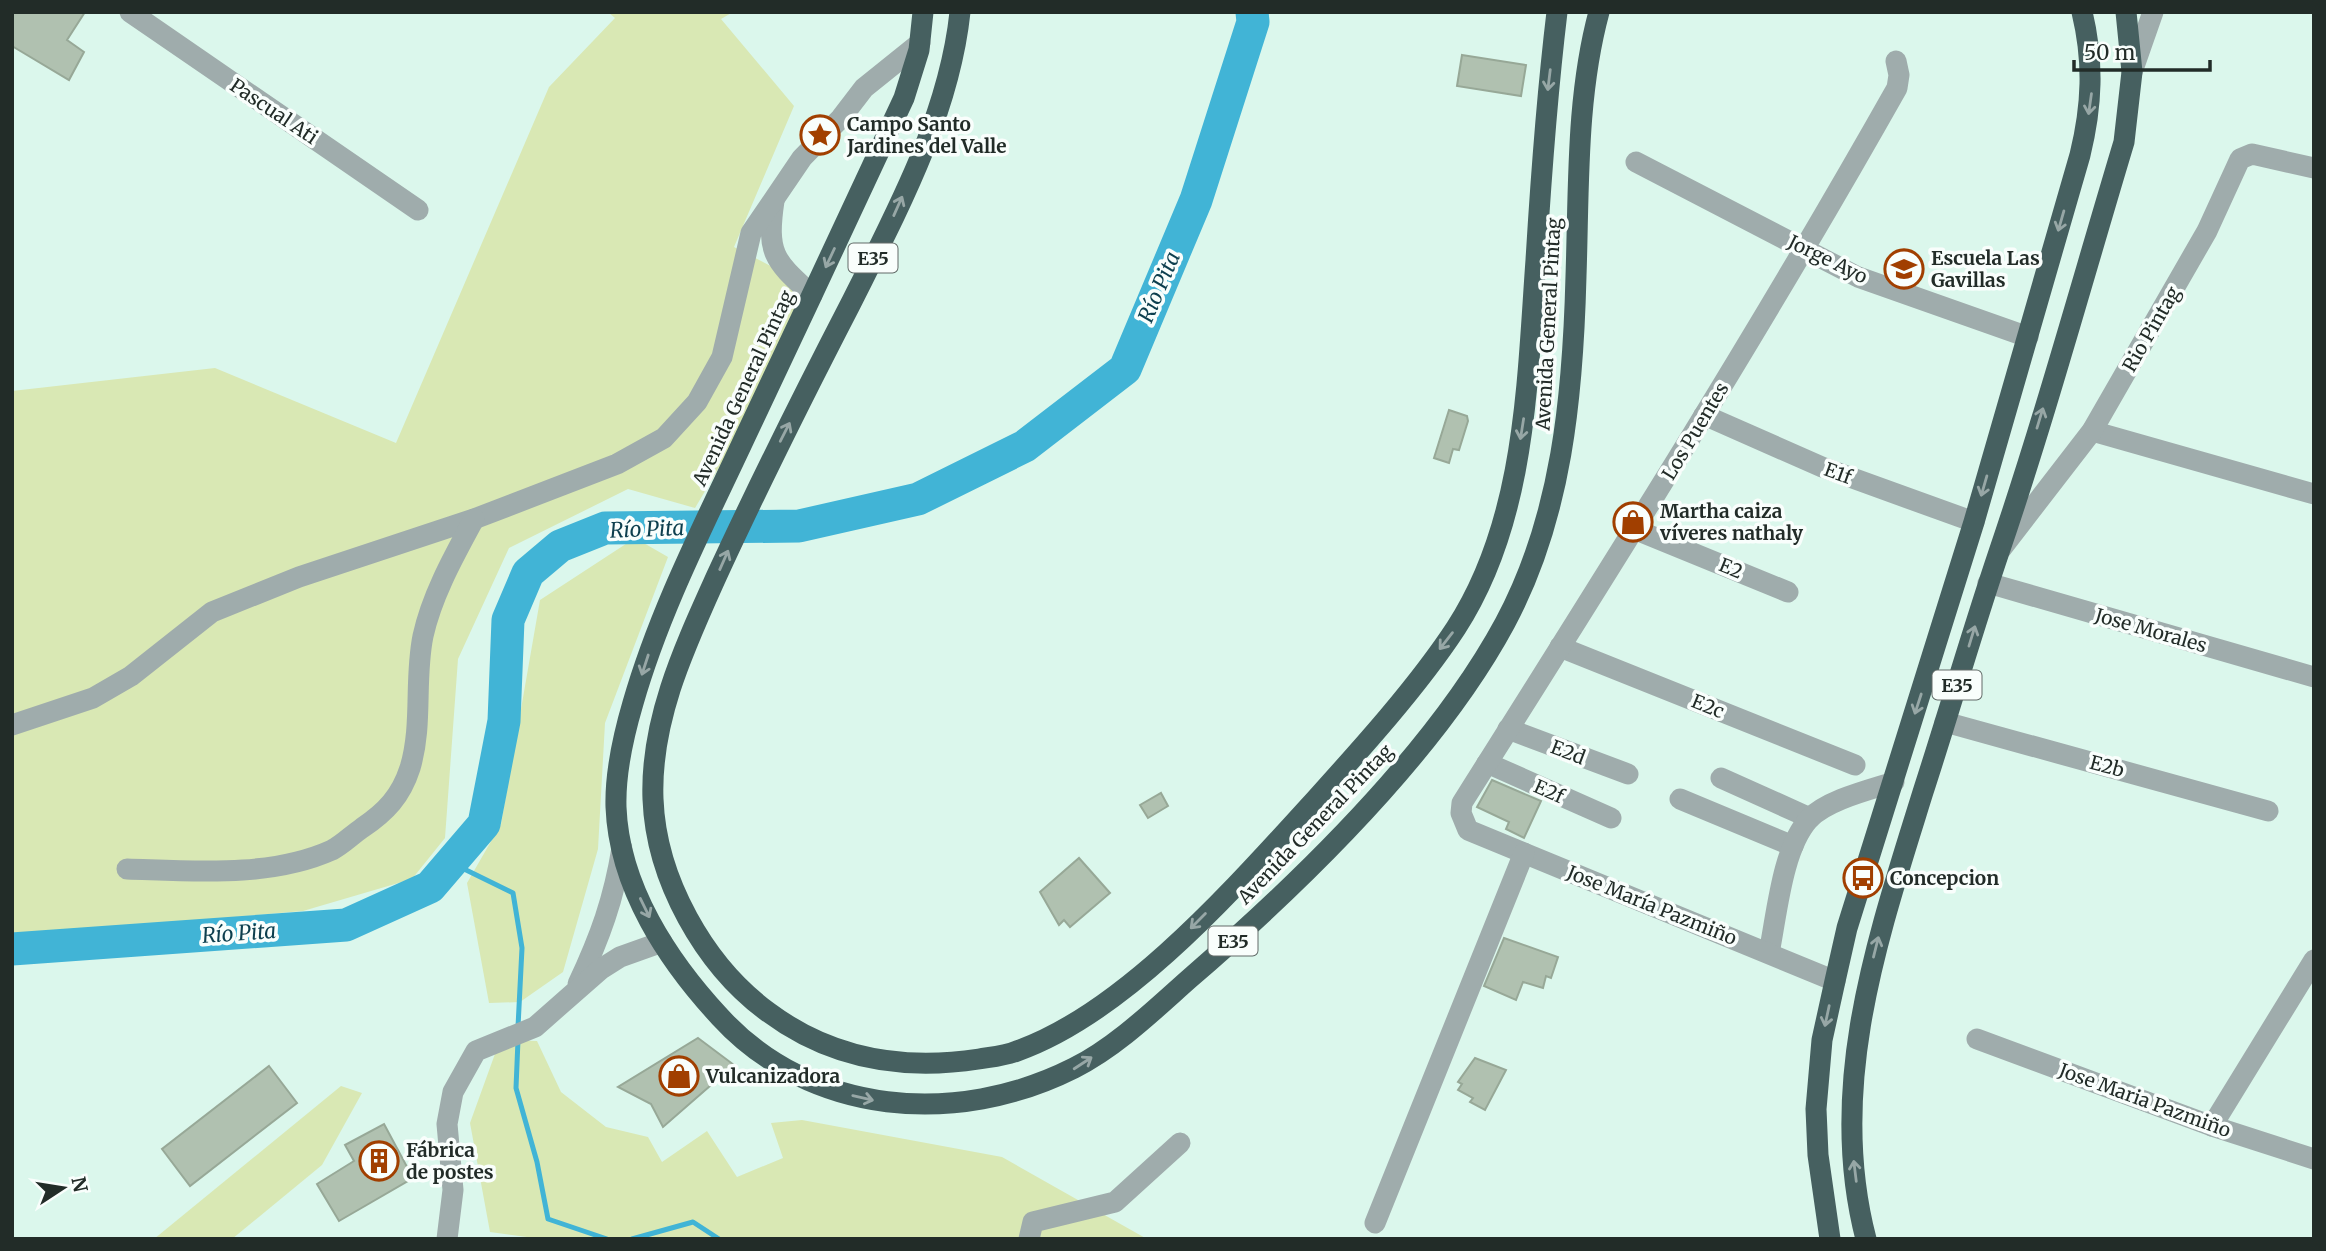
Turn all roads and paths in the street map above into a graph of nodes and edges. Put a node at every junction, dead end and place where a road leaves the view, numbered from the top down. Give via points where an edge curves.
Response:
1 (130, 12) edge
2 (923, 12) edge
3 (960, 12) edge
4 (1557, 12) edge
5 (1599, 12) edge
6 (2082, 12) edge
7 (2126, 12) edge
8 (2153, 12) edge
9 (920, 43) junction
10 (1896, 61) dead end
11 (2132, 72) junction
12 (1636, 162) dead end
13 (2314, 168) edge
14 (775, 198) junction
15 (418, 210) dead end
16 (1806, 249) junction
17 (777, 263) junction
18 (742, 267) junction
19 (812, 295) junction
20 (2028, 337) junction
21 (1704, 415) junction
22 (2092, 431) junction
23 (2314, 494) edge
24 (474, 519) junction
25 (1974, 522) junction
26 (1634, 529) junction
27 (2000, 551) junction
28 (1988, 583) junction
29 (1788, 592) dead end
30 (1560, 647) junction
31 (2314, 677) edge
32 (1945, 722) junction
33 (12, 724) edge
34 (1508, 729) junction
35 (1487, 763) junction
36 (1855, 765) dead end
37 (1628, 774) dead end
38 (1721, 778) dead end
39 (1894, 782) junction
40 (1680, 799) dead end
41 (2268, 811) dead end
42 (1611, 818) dead end
43 (1810, 818) junction
44 (1468, 830) joint
45 (1793, 846) junction
46 (622, 848) junction
47 (1524, 853) junction
48 (127, 869) dead end
49 (662, 942) junction
50 (1769, 953) junction
51 (2314, 960) edge
52 (1835, 981) junction
53 (576, 989) junction
54 (1977, 1039) dead end
55 (2212, 1126) junction
56 (1180, 1143) dead end
57 (2314, 1158) edge
58 (1376, 1223) dead end
59 (447, 1239) edge
60 (1029, 1239) edge
61 (1830, 1239) edge
62 (1866, 1239) edge

1 - 15 street, Pascual Ati
2 - 9 highway, Avenida General Pintag / E35
4 -> 3 highway, Avenida General Pintag / E35 via 1544,118 1526,400 1514,474 1483,576 1457,627 1366,744 1153,964 1063,1029 1014,1053 916,1065 882,1062 814,1041 750,998 724,971 676,897 653,808 658,727 696,622 919,159 955,58
49 -> 5 highway, Avenida General Pintag / E35 via 690,984 759,1055 834,1091 888,1104 947,1104 1015,1092 1078,1067 1142,1021 1210,962 1323,853 1407,762 1470,681 1507,619 1542,536 1570,403 1578,175 1589,48
6 -> 20 highway, E35 via 2090,48 2092,93 2086,131
7 - 11 highway, E35
8 - 11 street
9 - 14 street via 864,88 802,158
9 -> 19 highway, Avenida General Pintag / E35 via 904,98
10 - 16 street, Los Puentes via 1897,88
27 -> 11 highway, E35 via 2124,142
12 - 16 street, Jorge Ayo
13 - 22 street, Rio Pintag via 2252,154 2240,159 2207,231
14 - 17 street via 771,224
14 - 18 street via 751,233
16 - 20 street, Jorge Ayo via 1858,277
16 - 21 street, Los Puentes
17 - 18 street
17 - 19 street
18 - 24 street via 722,357 697,401 664,438 617,464
19 -> 46 highway, Avenida General Pintag / E35 via 668,601 622,741 616,812
20 -> 25 highway, E35
21 - 25 street, E1f via 1822,467
21 - 26 street, Los Puentes
22 - 23 street
22 - 27 street, Rio Pintag
24 - 33 street via 299,577 212,612 131,676 93,698
24 - 48 street via 442,580 423,635 417,733 397,800 332,850 288,862 235,872
25 -> 39 highway, E35
26 - 29 street, E2
26 - 30 street, Los Puentes
27 - 28 highway, E35
28 - 31 street, Jose Morales
32 -> 28 highway, E35
30 - 34 street, Los Puentes
30 - 36 street, E2c
32 - 41 street, E2b
62 -> 32 highway, E35 via 1850,1117 1862,1013 1885,914
34 - 35 street, Los Puentes
34 - 37 street, E2d
35 - 42 street, E2f
35 - 44 street, Los Puentes via 1462,803
38 - 43 street
39 - 43 street via 1847,797
39 - 52 highway, E35 via 1847,928
40 - 45 street
43 - 45 street
44 - 47 street, Jose María Pazmiño
45 - 50 street
46 -> 49 highway, Avenida General Pintag / E35 via 632,883
46 - 53 street via 608,914
47 - 50 street, Jose María Pazmiño
47 - 58 street
49 - 53 street via 620,957
50 - 52 street, Jose María Pazmiño
51 - 55 street
52 -> 61 highway, E35 via 1822,1040 1816,1109
53 - 59 street via 535,1027 476,1051 453,1092 447,1124 453,1190
54 - 55 street, Jose Maria Pazmiño
55 - 57 street, Jose Maria Pazmiño
56 - 60 street via 1115,1202 1033,1222

